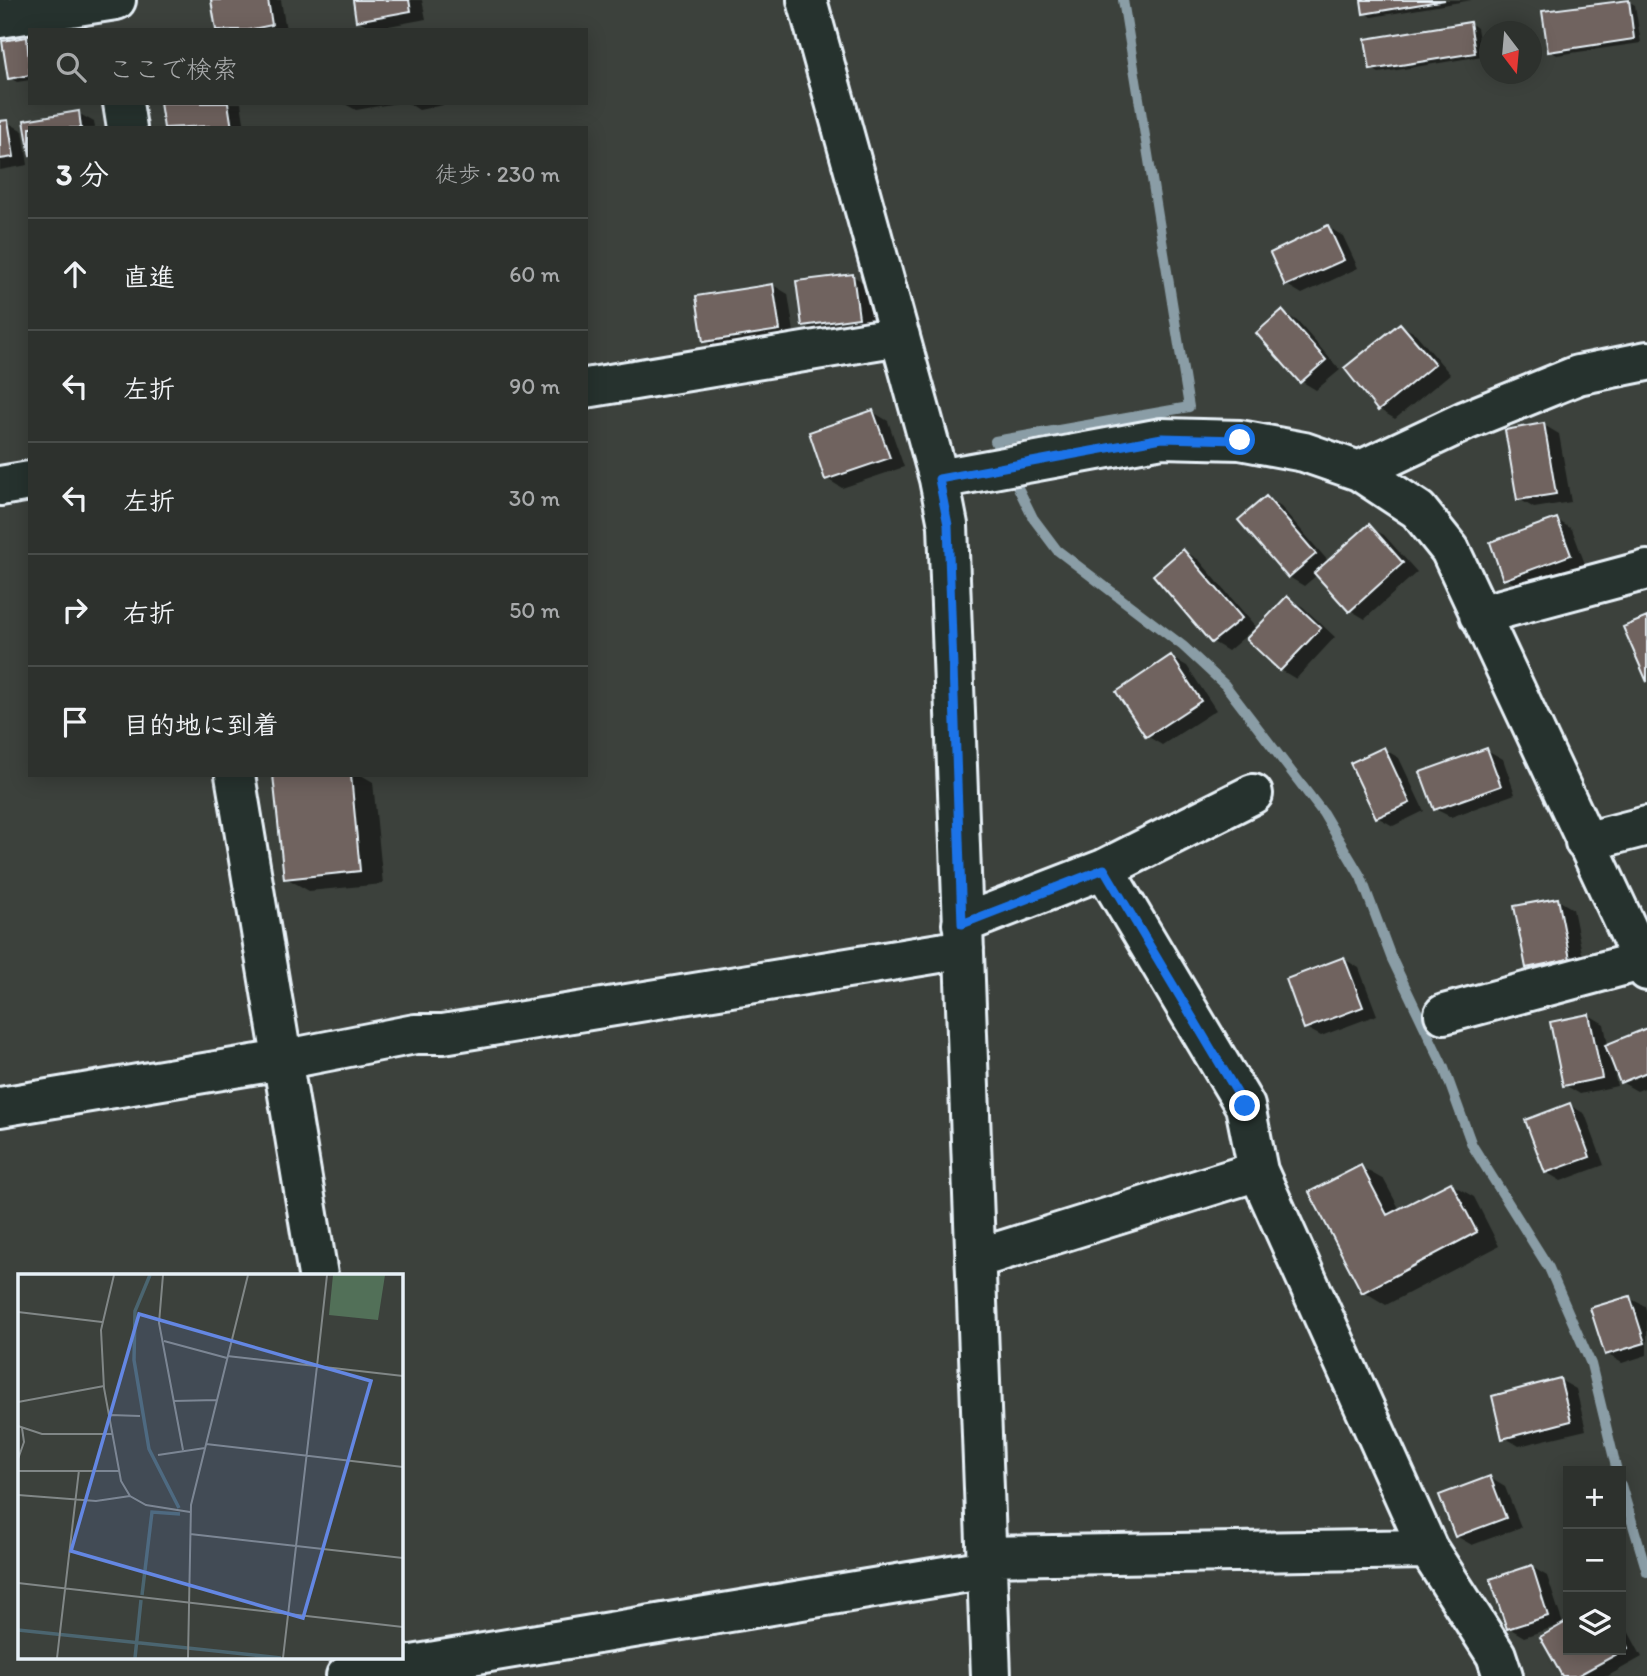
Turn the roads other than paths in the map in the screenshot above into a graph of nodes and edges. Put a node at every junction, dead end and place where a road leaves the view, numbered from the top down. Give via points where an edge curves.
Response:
1 (807, 0) edge
2 (110, 8) edge
3 (0, 18) edge
4 (123, 105) edge
5 (127, 126) edge
6 (900, 336) junction
7 (1647, 361) edge
8 (588, 388) edge
9 (1359, 471) junction
10 (939, 479) junction
11 (28, 481) edge
12 (0, 486) edge
13 (1647, 570) edge
14 (1479, 615) junction
15 (234, 777) edge
16 (1253, 794) dead end
17 (1647, 826) edge
18 (1585, 842) junction
19 (1104, 869) junction
20 (963, 937) junction
21 (1644, 966) edge
22 (1444, 1014) dead end
23 (282, 1060) junction
24 (0, 1107) edge
25 (1258, 1171) junction
26 (975, 1259) junction
27 (318, 1274) edge
28 (1428, 1549) junction
29 (987, 1562) junction
30 (374, 1670) edge
31 (991, 1676) edge
32 (1503, 1676) edge

1 - 6 street
2 - 3 street
4 - 5 street
6 - 8 street
6 - 10 street
7 - 9 street via 1578,375
9 - 10 street via 1304,452 1240,440 1162,438
9 - 14 street via 1418,510 1450,550
10 - 20 street via 948,525
11 - 12 street
13 - 14 street
14 - 18 street
15 - 23 street
16 - 19 street
17 - 18 street
18 - 21 street
19 - 20 street
19 - 25 street via 1245,1106
20 - 23 street
20 - 26 street
21 - 22 street
23 - 24 street
23 - 27 street
25 - 26 street
25 - 28 street
26 - 29 street
28 - 29 street
28 - 32 street via 1496,1656
29 - 30 street
29 - 31 street

